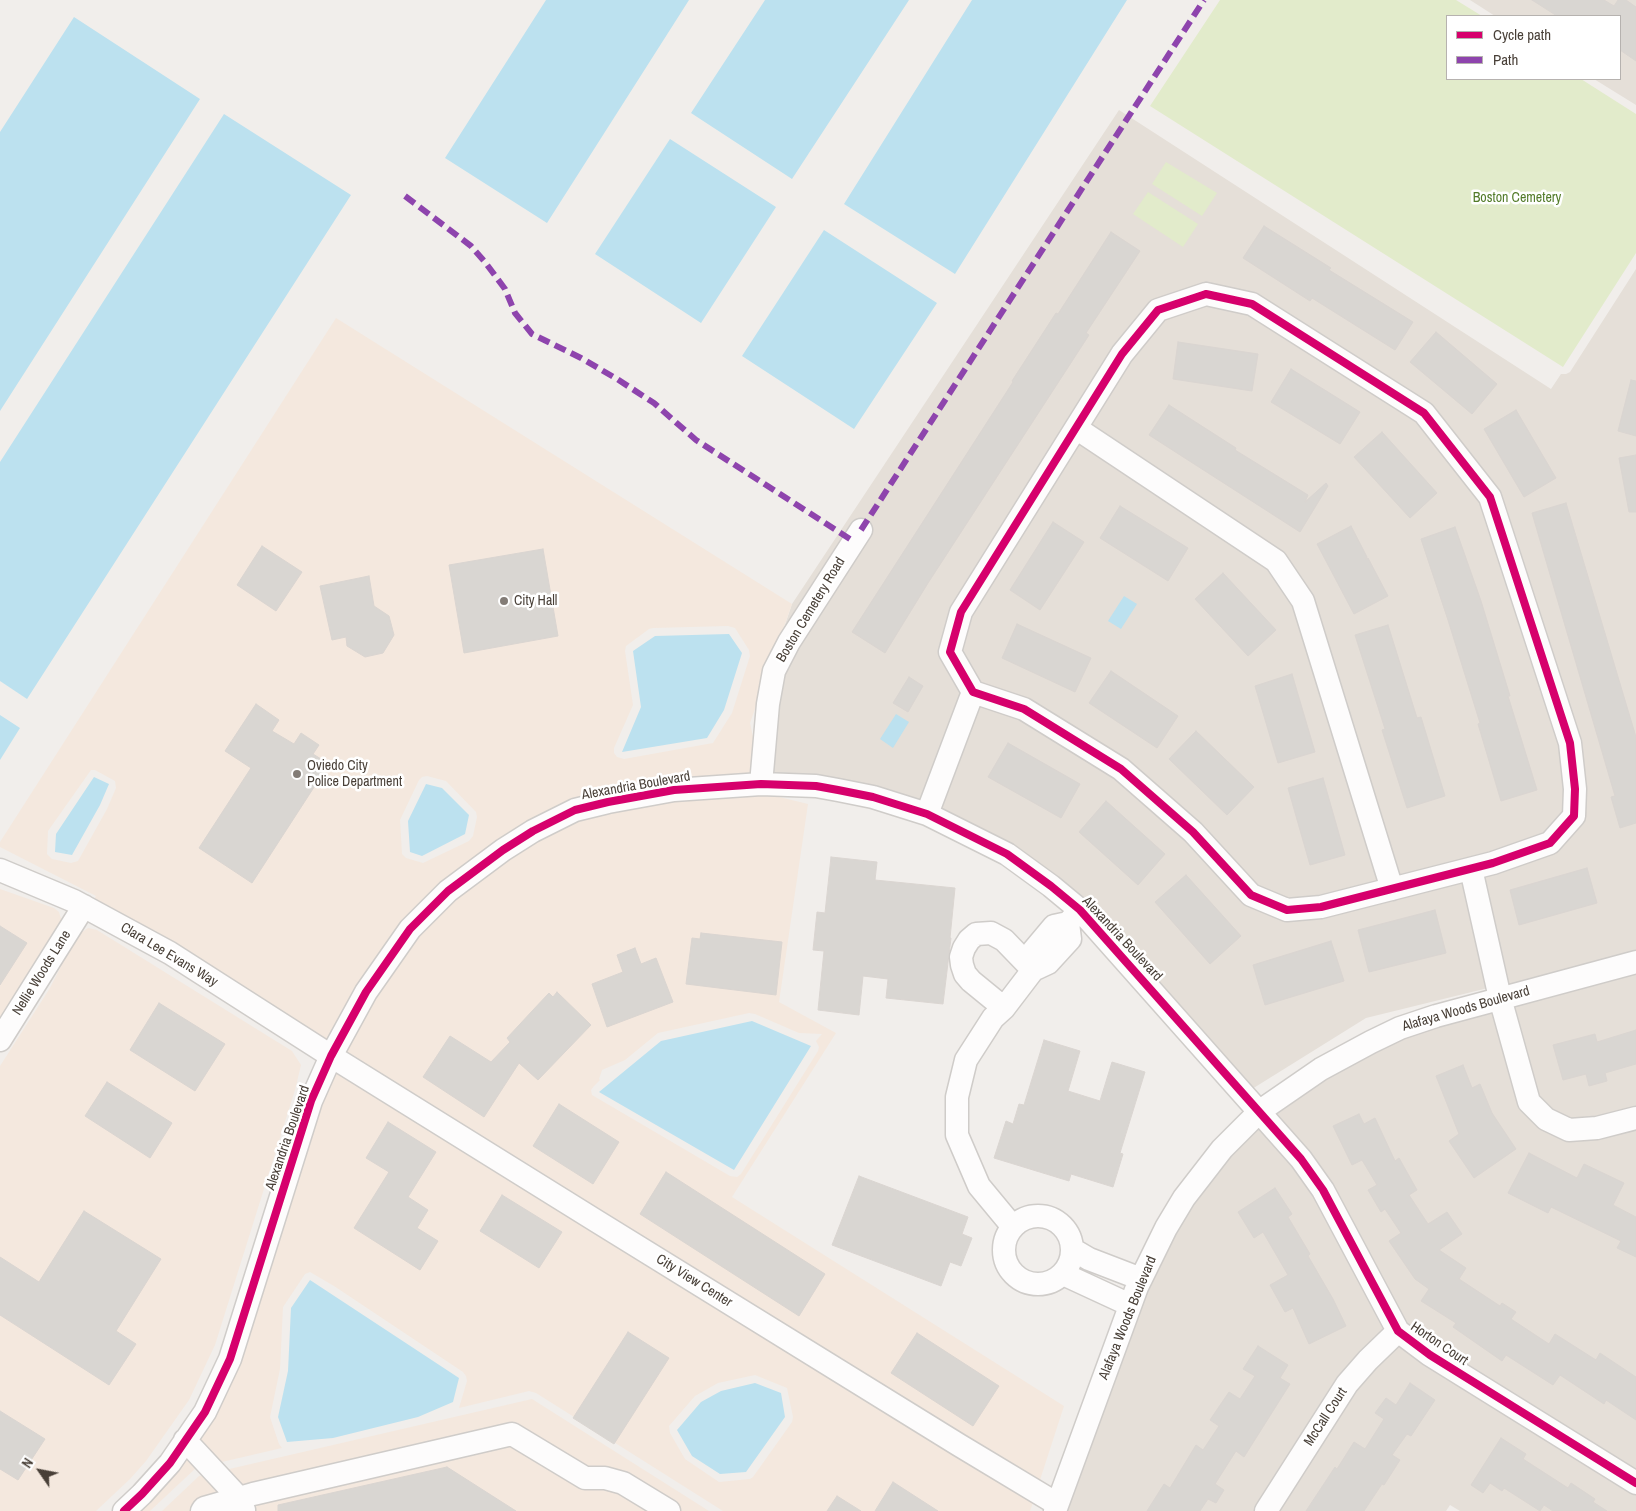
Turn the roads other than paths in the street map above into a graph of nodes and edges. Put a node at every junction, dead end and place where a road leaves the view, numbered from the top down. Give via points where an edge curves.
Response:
1 (1076, 428) junction
2 (860, 530) dead end
3 (973, 692) junction
4 (761, 784) junction
5 (927, 814) junction
6 (1470, 868) junction
7 (0, 870) edge
8 (1392, 889) junction
9 (84, 906) junction
10 (1074, 916) junction
11 (1636, 962) edge
12 (1033, 970) junction
13 (1500, 998) junction
14 (1004, 1008) junction
15 (0, 1040) edge
16 (331, 1056) junction
17 (1260, 1111) junction
18 (1636, 1118) edge
19 (1013, 1227) junction
20 (1072, 1249) junction
21 (1063, 1274) junction
22 (1141, 1279) junction
23 (1130, 1305) junction
24 (1398, 1331) junction
25 (185, 1440) junction
26 (1636, 1483) edge
27 (242, 1504) edge
28 (1056, 1508) edge
29 (124, 1511) edge
30 (202, 1511) edge
31 (669, 1511) edge
32 (1266, 1511) edge

1 - 3 street via 961,612 950,652
1 - 6 street via 1122,354 1158,310 1206,294 1252,304 1424,413 1490,497 1570,743 1575,789 1574,816 1550,843
1 - 8 street via 1276,561 1303,600
2 - 4 street, Boston Cemetery Road via 774,671
3 - 5 street
3 - 8 street via 1024,709 1121,769 1193,832 1251,896 1287,910 1321,907
4 - 5 street, Alexandria Boulevard via 816,786 872,797
4 - 16 street, Alexandria Boulevard via 674,790 575,810 503,850 448,891 410,929 366,992
5 - 10 street, Alexandria Boulevard via 1007,854 1051,886
6 - 8 street
6 - 13 street
7 - 9 street, Clara Lee Evans Way
9 - 15 street, Nellie Woods Lane
9 - 16 street, Clara Lee Evans Way via 170,953
10 - 12 street via 1054,926 1033,951
10 - 17 street, Alexandria Boulevard
11 - 13 street, Alafaya Woods Boulevard
12 - 14 street
12 - 14 street via 1004,940 991,933 976,934 969,940 961,957 965,974
13 - 17 street, Alafaya Woods Boulevard via 1393,1031 1321,1069
13 - 18 street via 1529,1102 1546,1119 1569,1130 1597,1128
14 - 19 street via 993,1018 966,1060 957,1097 957,1135 979,1186
16 - 25 street, Alexandria Boulevard via 311,1101 230,1359 205,1412
16 - 28 street, City View Center
17 - 22 street, Alafaya Woods Boulevard via 1222,1149 1184,1198
17 - 24 street, Horton Court via 1301,1158 1322,1190
19 - 20 street via 1024,1218 1050,1218 1066,1230
19 - 21 street via 1003,1251 1006,1265 1014,1276 1025,1283 1039,1285 1052,1282
20 - 21 street via 1070,1262
20 - 22 street
21 - 23 street
22 - 23 street, Alafaya Woods Boulevard
23 - 28 street, Alafaya Woods Boulevard
24 - 26 street, Horton Court via 1430,1355
24 - 32 street, McCall Court via 1347,1384
25 - 27 street
25 - 29 street, Alexandria Boulevard via 170,1463
27 - 30 street via 204,1508
27 - 31 street via 512,1434 585,1478 606,1478 623,1483

